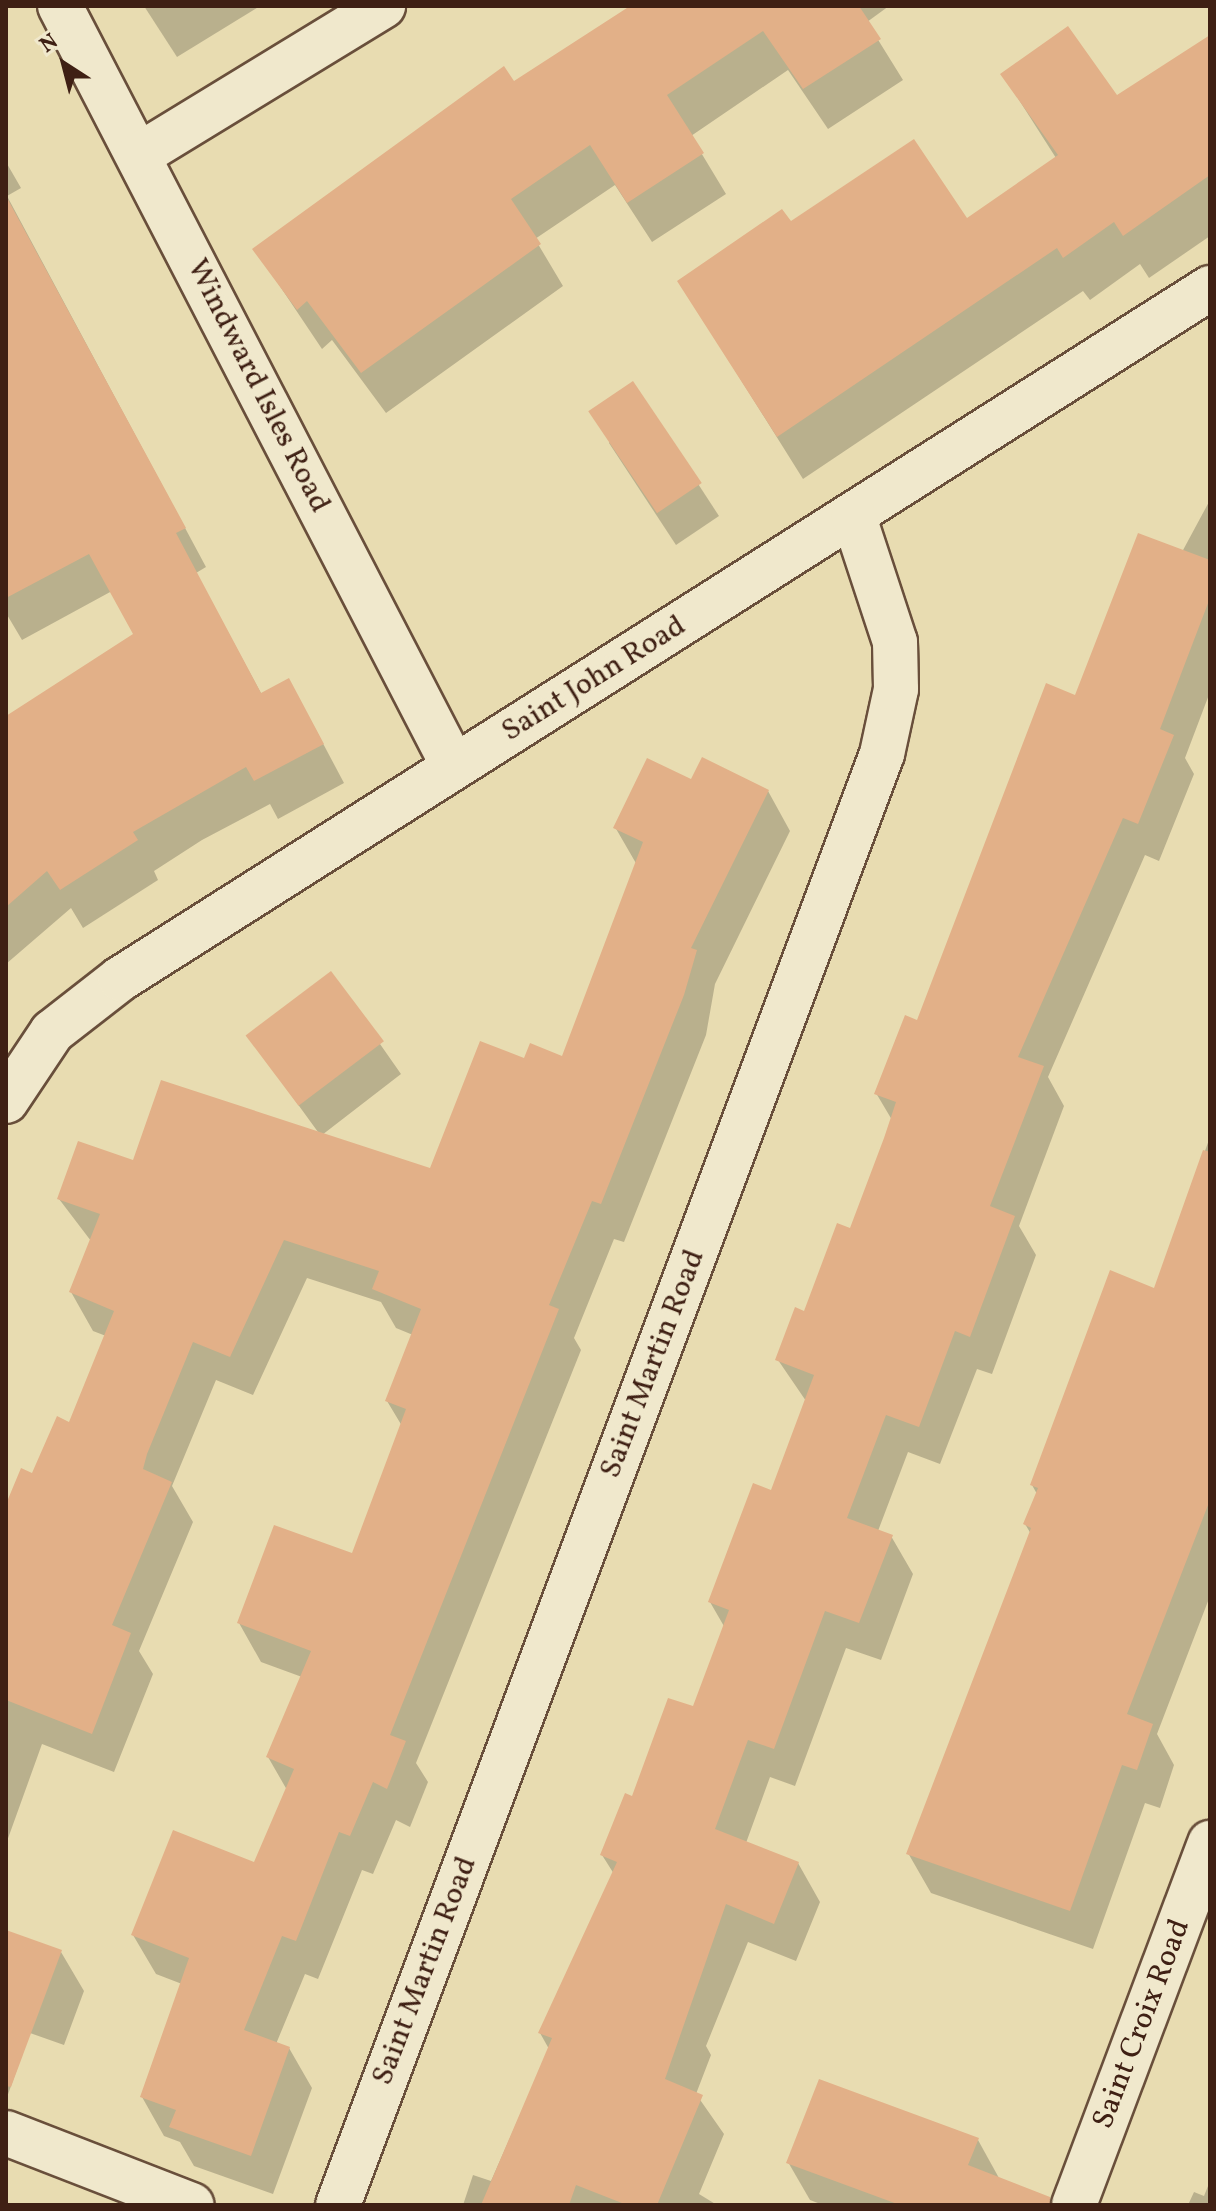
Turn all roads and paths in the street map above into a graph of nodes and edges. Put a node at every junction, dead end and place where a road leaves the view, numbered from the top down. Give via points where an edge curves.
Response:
1 (60, 6) edge
2 (383, 6) edge
3 (139, 155) junction
4 (1210, 288) edge
5 (854, 517) junction
6 (454, 767) junction
7 (6, 1101) edge
8 (1210, 1843) edge
9 (6, 2133) edge
10 (192, 2205) edge
11 (338, 2205) edge
12 (1074, 2205) edge

1 - 3 street, Windward Isles Road
2 - 3 street
3 - 6 street, Windward Isles Road
4 - 5 street, Saint John Road
5 - 6 street, Saint John Road
5 - 11 street, Saint Martin Road via 895,642 896,689 882,754
6 - 7 street, Saint John Road via 80,1008 52,1032
8 - 12 street, Saint Croix Road
9 - 10 street

